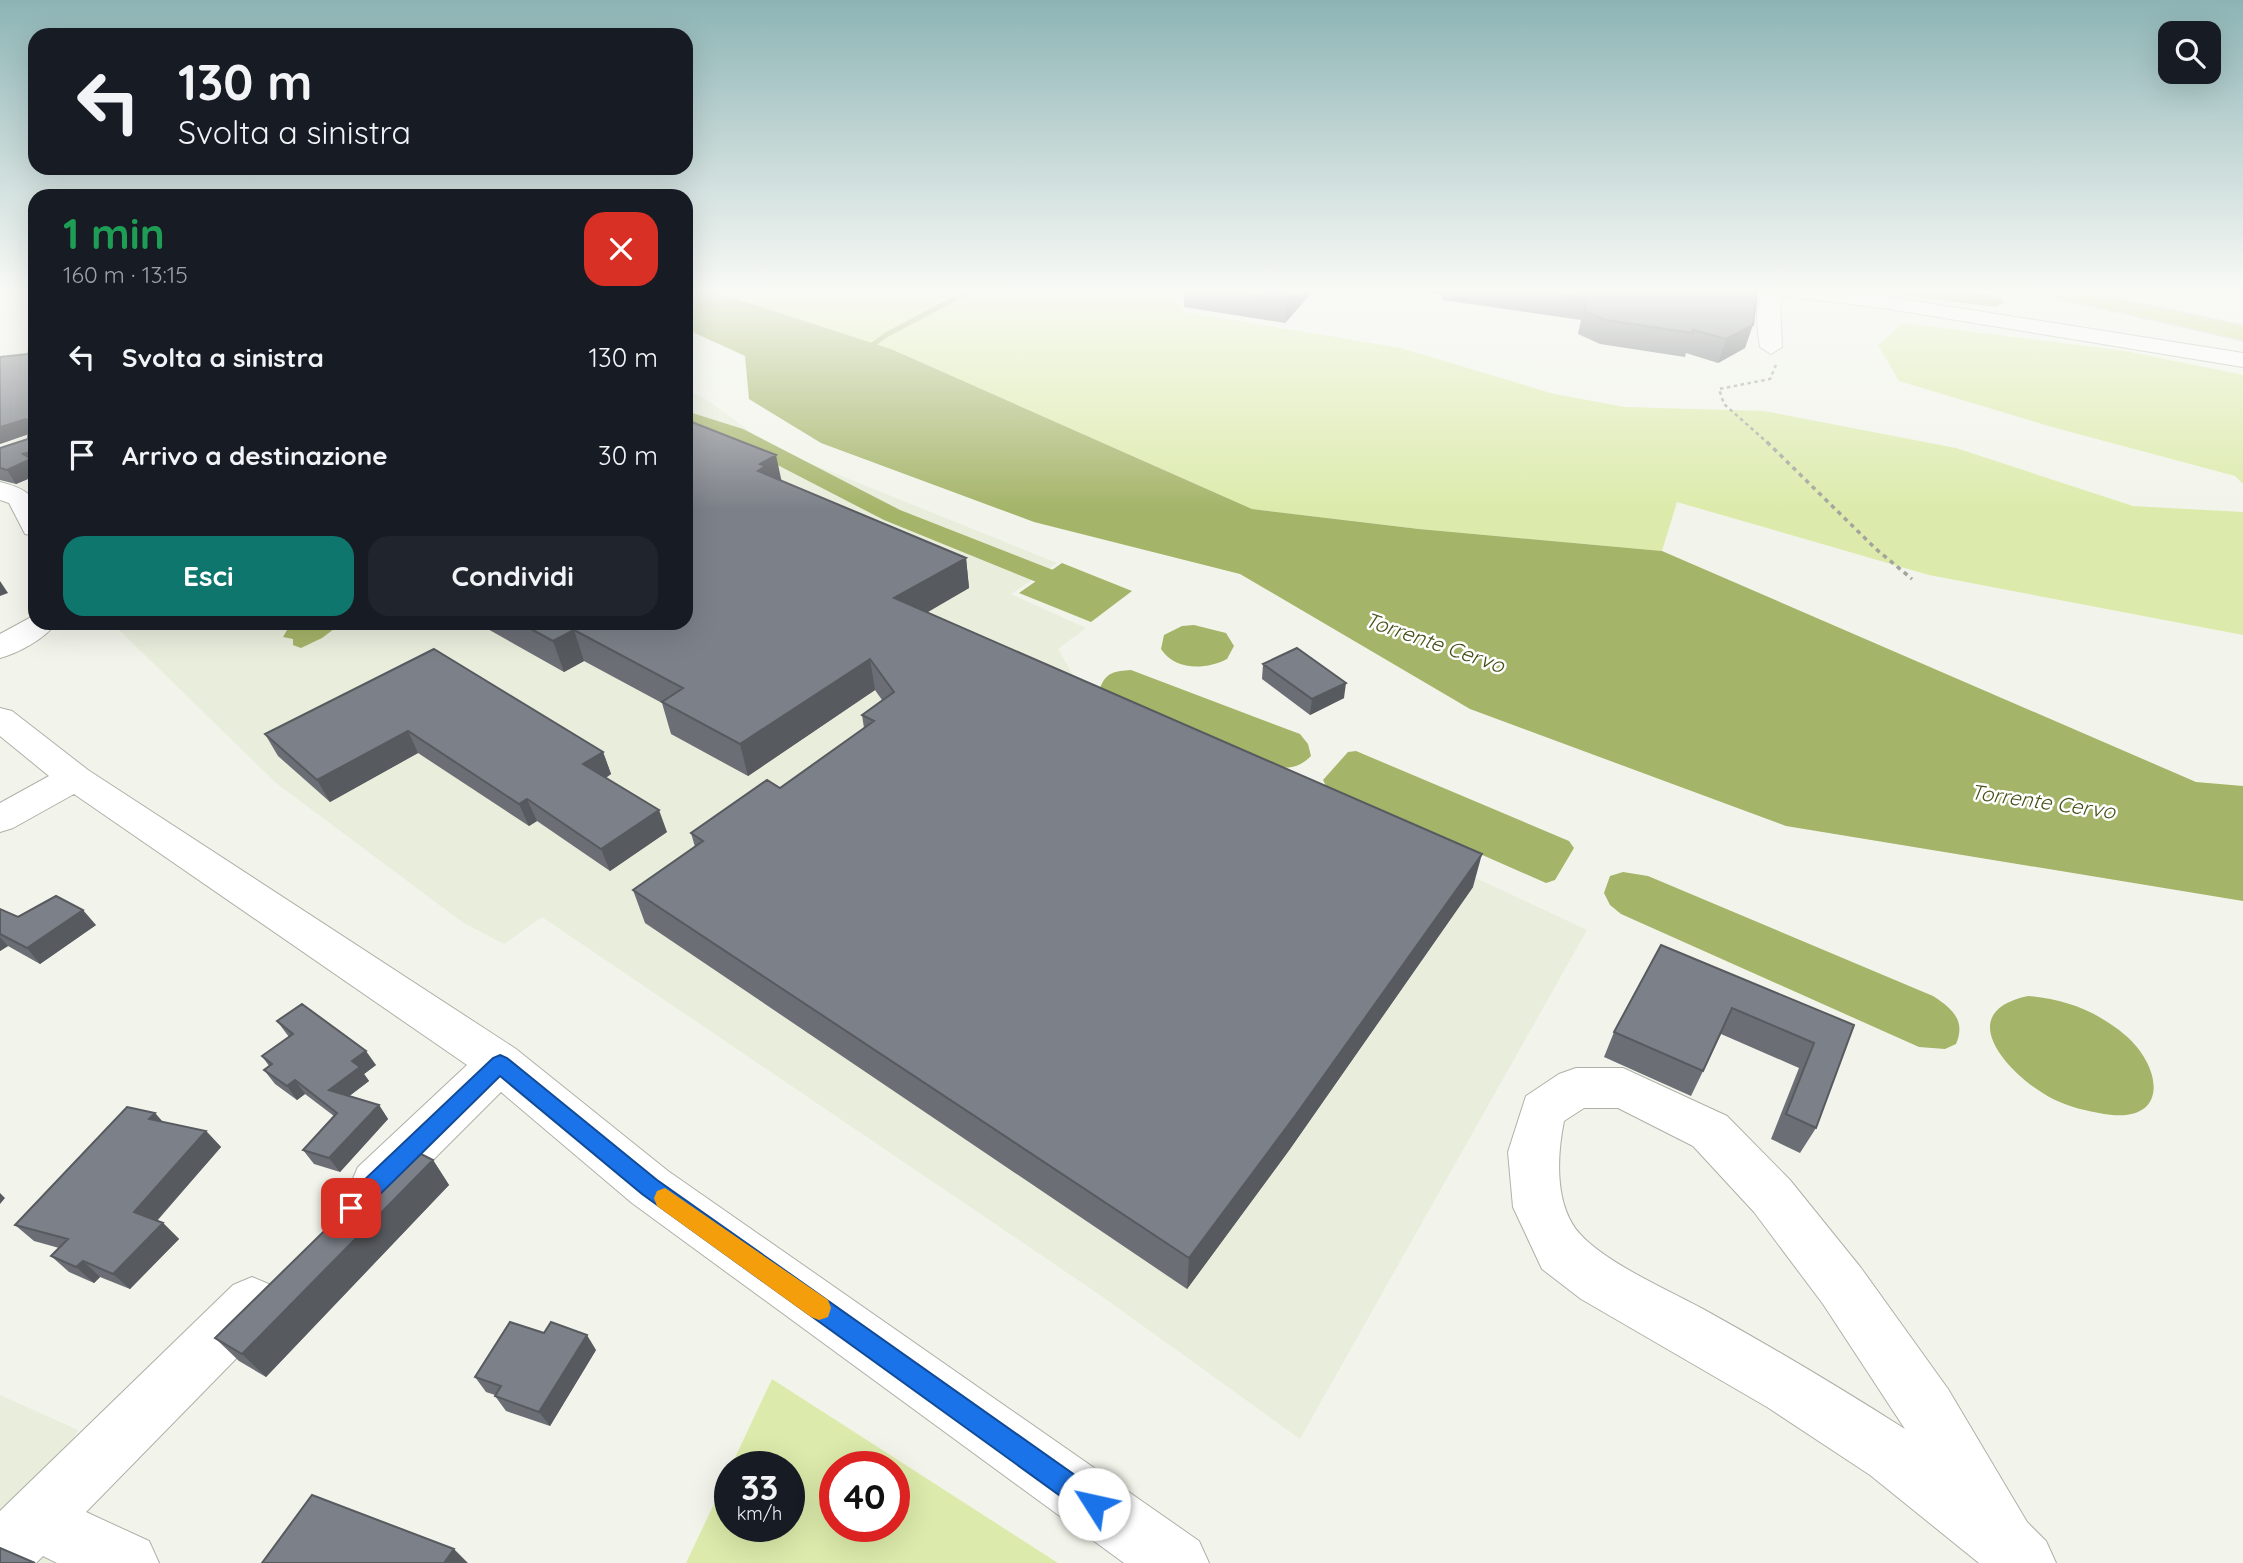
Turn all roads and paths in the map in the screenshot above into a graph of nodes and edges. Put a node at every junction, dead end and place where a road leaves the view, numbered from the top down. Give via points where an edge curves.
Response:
1 (1777, 364) edge
2 (18, 494) edge
3 (28, 514) edge
4 (1912, 579) dead end
5 (29, 630) edge
6 (0, 648) edge
7 (0, 719) edge
8 (75, 778) junction
9 (0, 819) edge
10 (500, 1063) junction
11 (344, 1214) edge
12 (285, 1271) edge
13 (17, 1538) edge
14 (2015, 1553) edge
15 (127, 1563) edge
16 (1177, 1563) edge

1 - 4 path via 1770,379 1719,389 1724,404
2 - 3 street
5 - 6 street
7 - 8 street
8 - 9 street
8 - 10 street
10 - 11 street
10 - 16 street via 650,1187
12 - 13 street
13 - 15 street
14 - 14 street via 1891,1454 1787,1387 1600,1281 1561,1251 1539,1207 1533,1152 1543,1110 1576,1088 1623,1088 1710,1131 1772,1196 1842,1286 1927,1410

